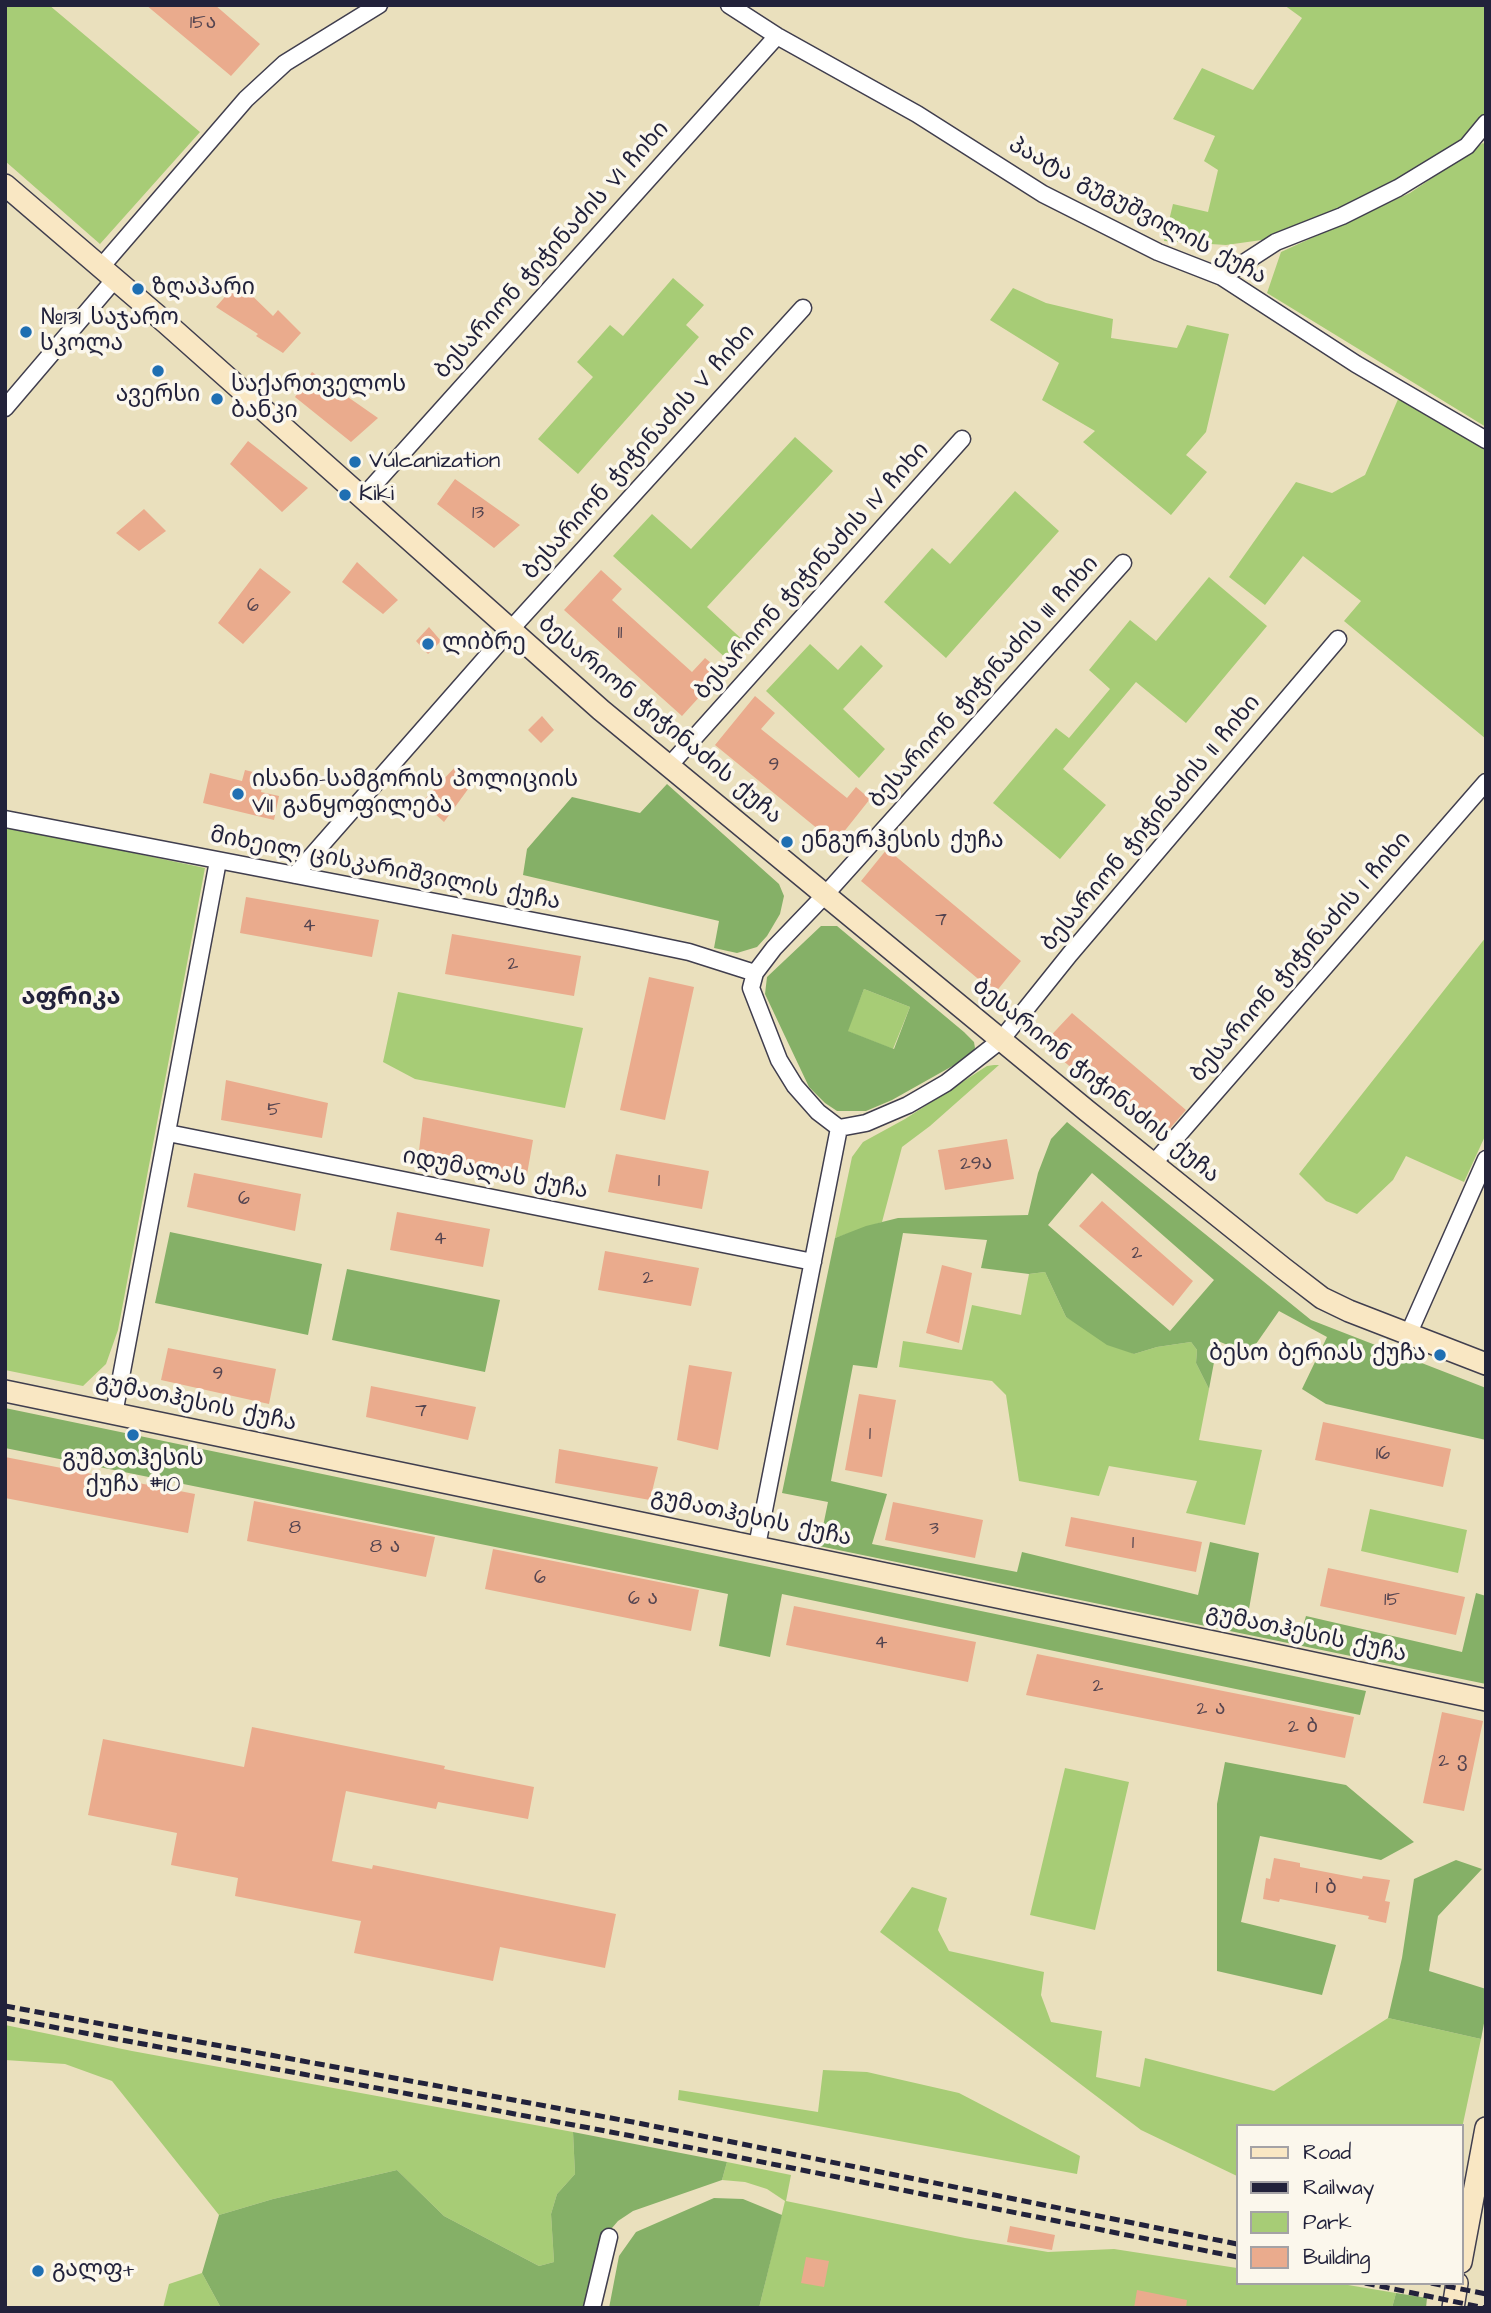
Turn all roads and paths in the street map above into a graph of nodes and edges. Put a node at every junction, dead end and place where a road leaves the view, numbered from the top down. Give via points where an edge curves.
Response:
1 (379, 5) edge
2 (729, 5) edge
3 (777, 36) junction
4 (1486, 123) edge
5 (5, 185) edge
6 (108, 273) junction
7 (1222, 277) junction
8 (803, 308) dead end
9 (5, 408) edge
10 (962, 439) dead end
11 (1486, 440) edge
12 (363, 497) junction
13 (1123, 564) dead end
14 (511, 629) junction
15 (1338, 639) dead end
16 (669, 766) junction
17 (1486, 782) edge
18 (5, 819) edge
19 (218, 861) junction
20 (295, 875) junction
21 (824, 895) junction
22 (755, 973) junction
23 (1001, 1040) junction
24 (839, 1128) junction
25 (168, 1133) junction
26 (1486, 1159) edge
27 (1153, 1164) junction
28 (813, 1262) junction
29 (1408, 1335) junction
30 (1486, 1364) edge
31 (5, 1391) edge
32 (114, 1414) junction
33 (757, 1546) junction
34 (1486, 1700) edge
35 (1486, 2128) edge
36 (609, 2237) dead end
37 (1463, 2251) edge
38 (1457, 2285) edge
39 (592, 2308) edge
40 (1453, 2308) edge

1 - 6 street via 285,63 246,99
2 - 3 street, პაატა გუგუშვილის ქუჩა
3 - 7 street, პაატა გუგუშვილის ქუჩა via 917,114 1044,194 1158,252
3 - 12 street, ბესარიონ ჭიჭინაძის VI ჩიხი
4 - 7 street via 1467,145 1398,188 1276,242
5 - 6 street, ბესარიონ ჭიჭინაძის ქუჩა
6 - 9 street
6 - 12 street, ბესარიონ ჭიჭინაძის ქუჩა
7 - 11 street, პაატა გუგუშვილის ქუჩა via 1356,364
8 - 14 street, ბესარიონ ჭიჭინაძის V ჩიხი
10 - 16 street, ბესარიონ ჭიჭინაძის IV ჩიხი
12 - 14 street, ბესარიონ ჭიჭინაძის ქუჩა
13 - 21 street, ბესარიონ ჭიჭინაძის III ჩიხი
14 - 16 street, ბესარიონ ჭიჭინაძის ქუჩა
14 - 20 street, ბესარიონ ჭიჭინაძის V ჩიხი
15 - 23 street, ბესარიონ ჭიჭინაძის II ჩიხი
16 - 21 street, ბესარიონ ჭიჭინაძის ქუჩა
17 - 27 street, ბესარიონ ჭიჭინაძის I ჩიხი
18 - 19 street, მიხეილ ცისკარიშვილის ქუჩა
19 - 20 street, მიხეილ ცისკარიშვილის ქუჩა
19 - 25 street
20 - 22 street, მიხეილ ცისკარიშვილის ქუჩა via 689,952
21 - 22 street
21 - 23 street, ბესარიონ ჭიჭინაძის ქუჩა
22 - 24 street via 751,988 779,1060 795,1086
23 - 24 street via 946,1083 908,1105 866,1123
23 - 27 street, ბესარიონ ჭიჭინაძის ქუჩა
24 - 28 street
25 - 28 street, იდუმალას ქუჩა
25 - 32 street
26 - 29 street
27 - 29 street, ბესარიონ ჭიჭინაძის ქუჩა via 1322,1298
28 - 33 street
29 - 30 street, ბესარიონ ჭიჭინაძის ქუჩა
31 - 32 street, გუმათჰესის ქუჩა
32 - 33 street, გუმათჰესის ქუჩა
33 - 34 street, გუმათჰესის ქუჩა
35 - 37 street
36 - 39 street
38 - 40 street

